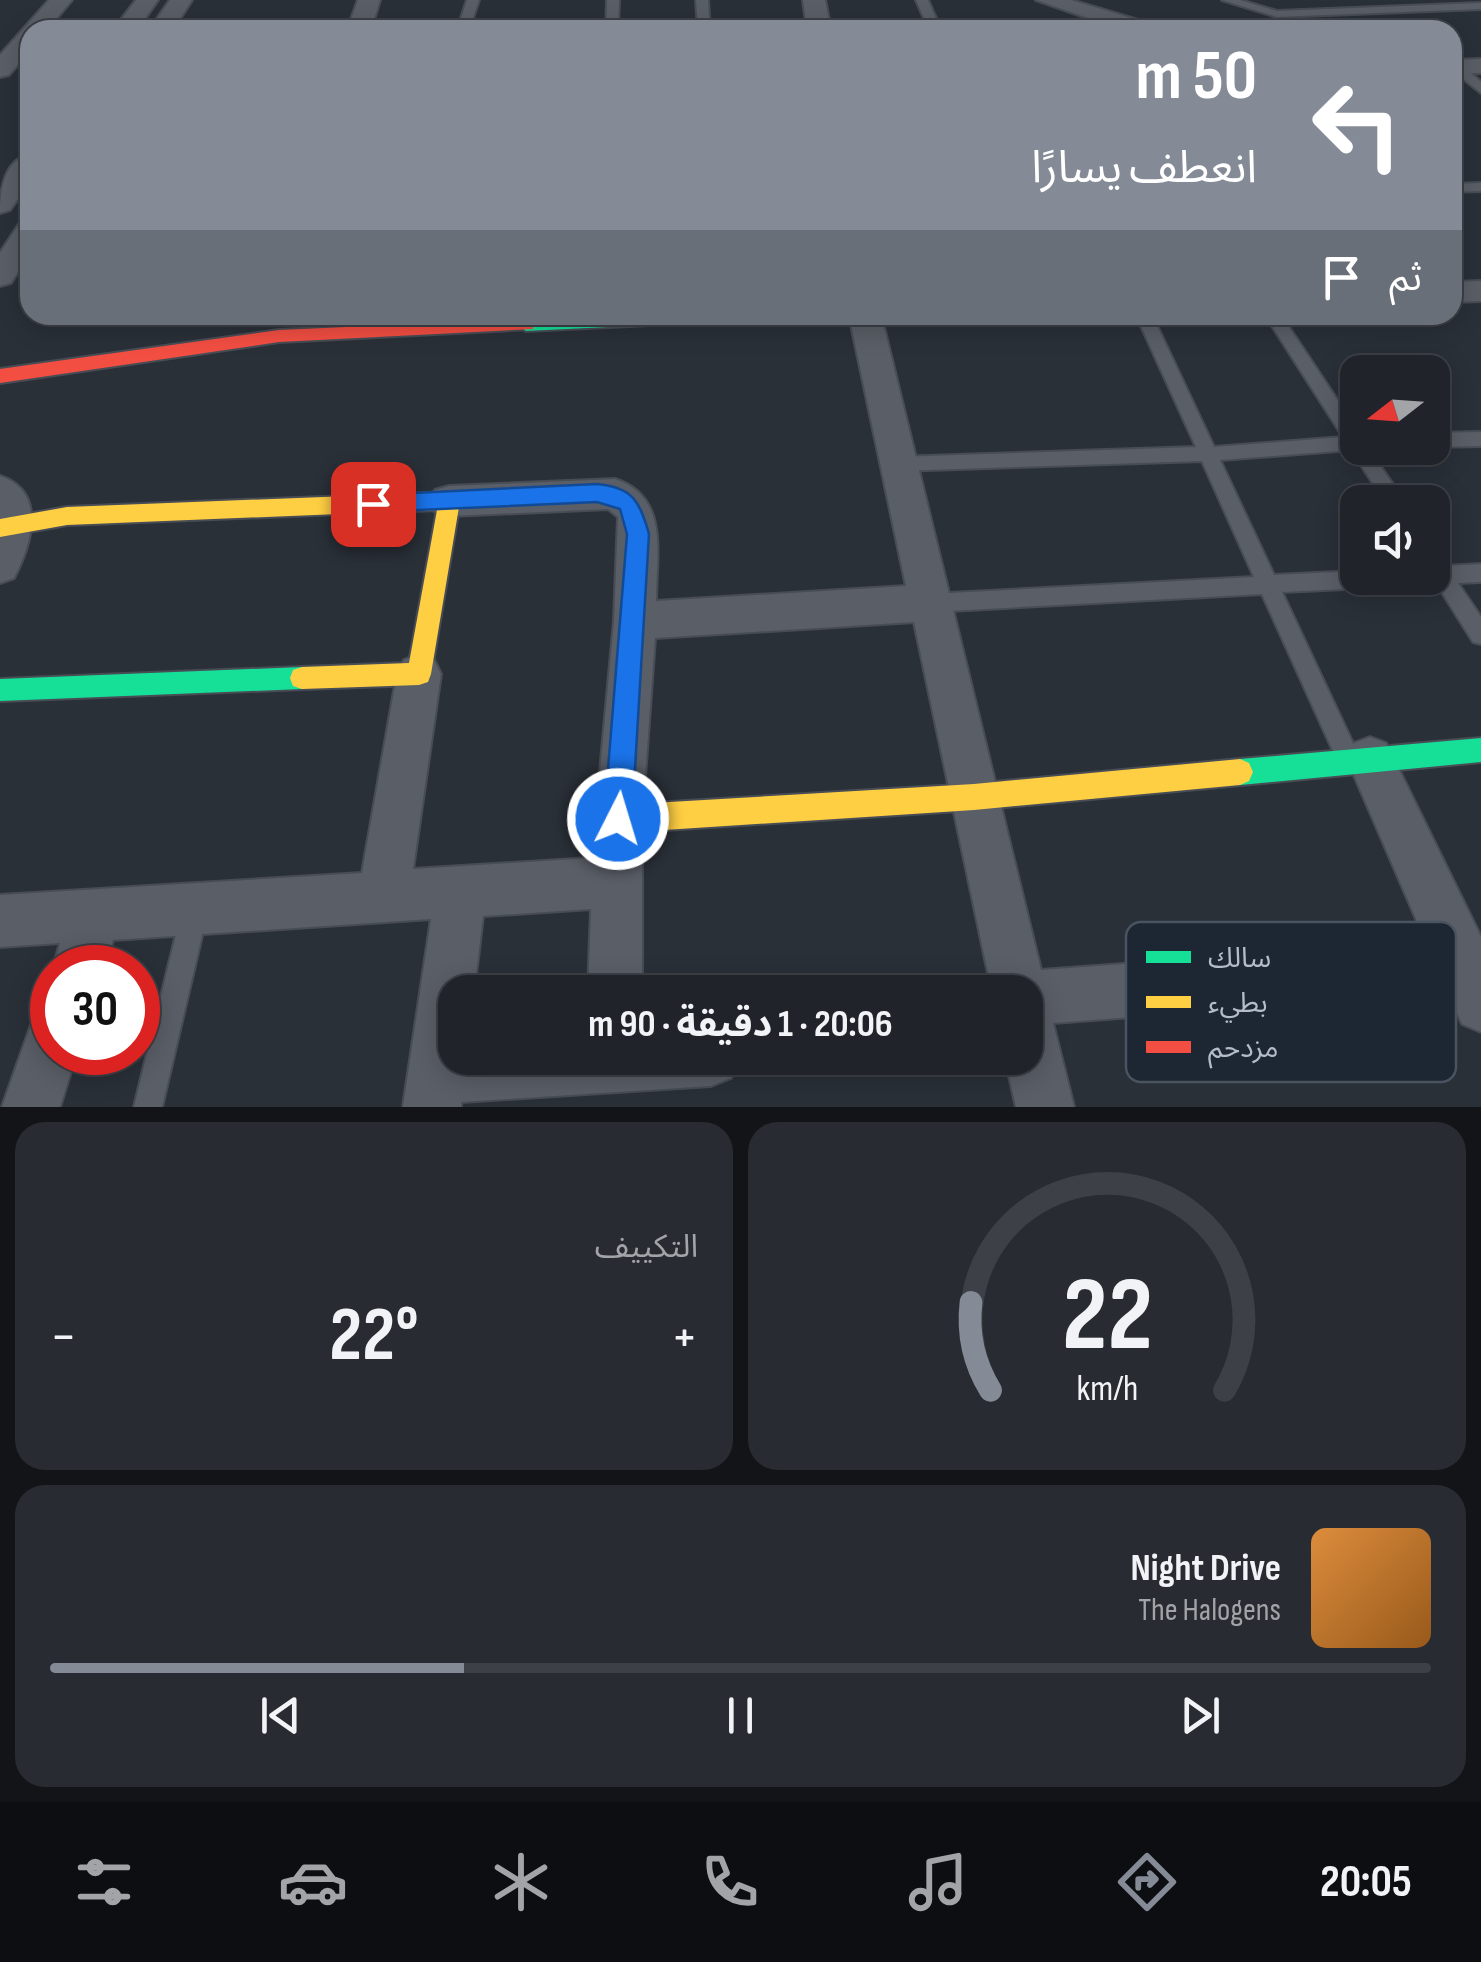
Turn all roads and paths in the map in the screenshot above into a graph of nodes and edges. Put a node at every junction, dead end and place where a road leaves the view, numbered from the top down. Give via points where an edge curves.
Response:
1 (61, 0) edge
2 (1047, 0) edge
3 (1231, 0) edge
4 (1481, 6) edge
5 (1277, 14) junction
6 (44, 20) edge
7 (1110, 20) edge
8 (1282, 20) edge
9 (20, 47) edge
10 (1463, 67) edge
11 (0, 70) edge
12 (1481, 90) edge
13 (20, 176) edge
14 (0, 204) edge
15 (20, 245) edge
16 (0, 276) edge
17 (320, 325) edge
18 (867, 325) edge
19 (1149, 325) edge
20 (1279, 325) edge
21 (282, 326) edge
22 (0, 376) edge
23 (1340, 419) edge
24 (1481, 438) edge
25 (1450, 439) edge
26 (1340, 446) edge
27 (1208, 454) junction
28 (896, 464) junction
29 (449, 501) junction
30 (5, 515) edge
31 (0, 566) edge
32 (1450, 571) edge
33 (1481, 574) edge
34 (1340, 580) edge
35 (1267, 583) junction
36 (1450, 590) edge
37 (930, 604) junction
38 (635, 621) junction
39 (1481, 635) edge
40 (420, 674) junction
41 (0, 690) edge
42 (1481, 750) edge
43 (1360, 760) junction
44 (974, 798) junction
45 (618, 819) junction
46 (617, 882) junction
47 (460, 892) junction
48 (383, 898) junction
49 (195, 909) junction
50 (95, 915) junction
51 (0, 921) edge
52 (1445, 922) edge
53 (1456, 942) edge
54 (85, 945) edge
55 (615, 975) edge
56 (1014, 975) edge
57 (1475, 978) edge
58 (1126, 1008) edge
59 (1043, 1015) edge
60 (41, 1075) edge
61 (530, 1075) edge
62 (1037, 1075) edge
63 (434, 1091) edge
64 (31, 1107) edge
65 (148, 1107) edge
66 (1044, 1107) edge

1 - 6 street
2 - 7 street
3 - 5 lane
4 - 5 lane
5 - 8 lane
9 - 11 street
10 - 12 lane
13 - 14 street
15 - 16 street
17 - 21 street
18 - 28 street
19 - 27 lane
20 - 23 lane
21 - 22 street
24 - 25 lane
26 - 27 lane
27 - 28 lane
27 - 35 lane
28 - 37 street
29 - 30 street
29 - 38 street via 616,494 637,517
29 - 40 street
30 - 31 street
32 - 33 lane
34 - 35 lane
35 - 37 lane
35 - 43 lane
36 - 39 lane
37 - 38 street
37 - 44 street
38 - 45 street
40 - 41 street
40 - 48 street
42 - 43 street
43 - 44 street
43 - 52 street
44 - 45 street
44 - 56 street
45 - 46 street
46 - 47 street
46 - 55 street
47 - 48 street
47 - 63 street
48 - 49 street
49 - 50 street
49 - 65 lane
50 - 51 street
50 - 54 street
53 - 57 street
58 - 59 street
60 - 64 street
61 - 63 street
62 - 66 street

